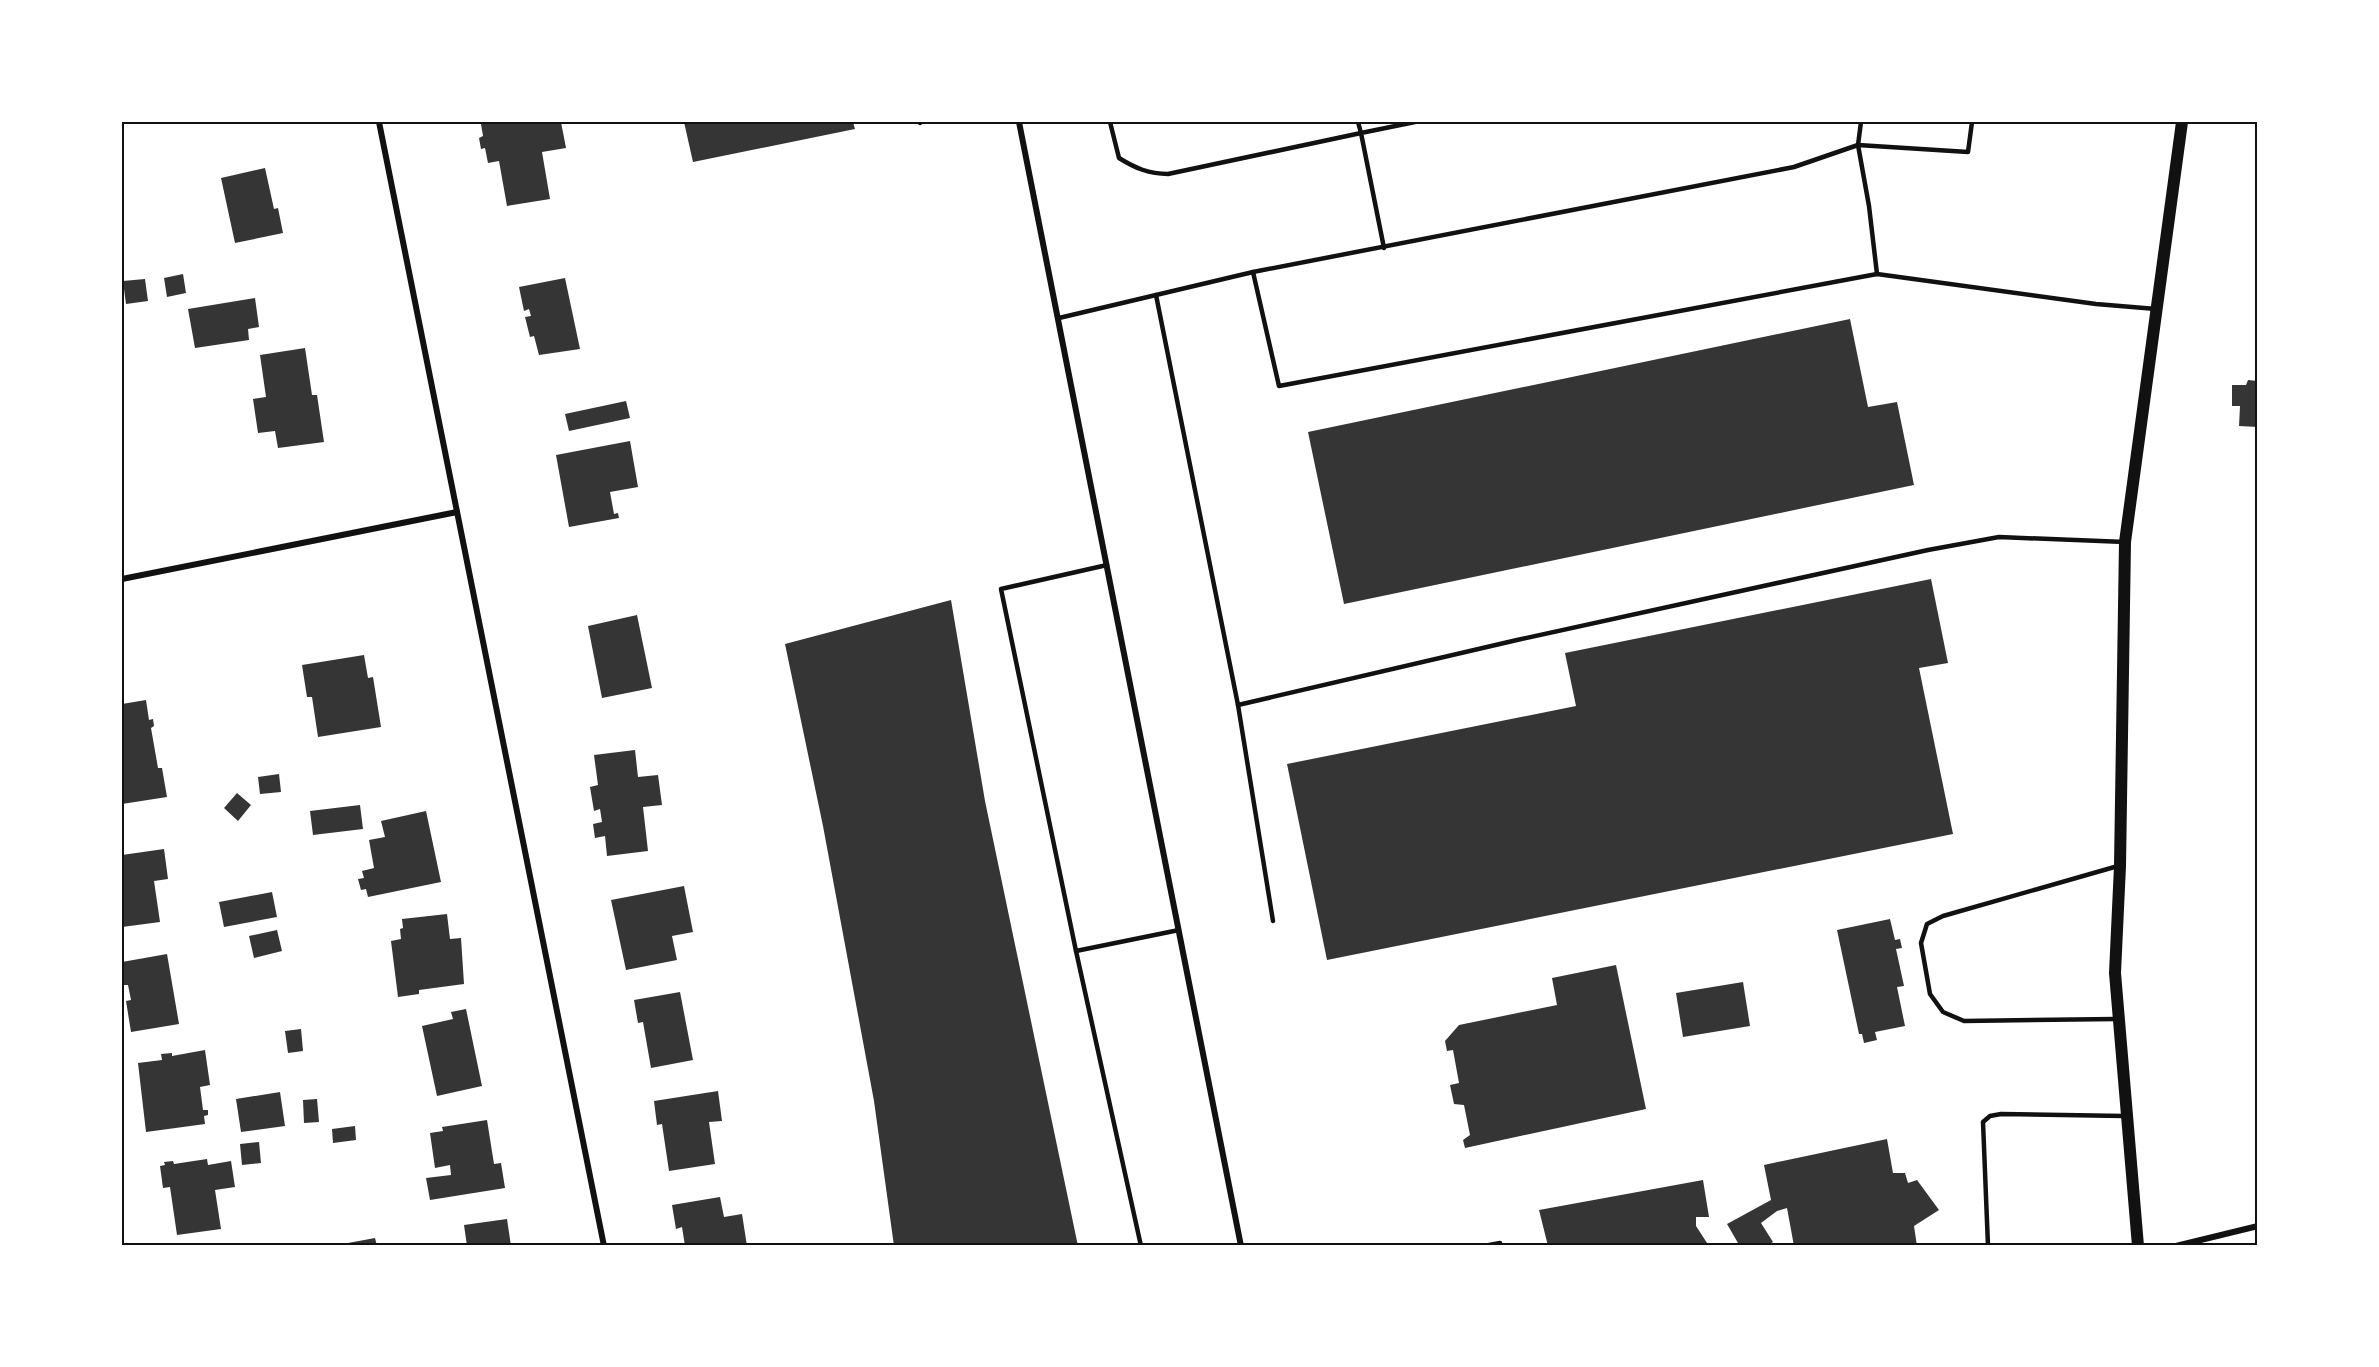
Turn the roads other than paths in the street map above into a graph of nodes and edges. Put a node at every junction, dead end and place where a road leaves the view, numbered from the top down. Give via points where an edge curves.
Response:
1 (379, 122) edge
2 (1019, 122) edge
3 (1110, 122) edge
4 (1358, 122) edge
5 (1415, 122) edge
6 (1861, 122) edge
7 (1972, 122) edge
8 (2182, 122) edge
9 (1361, 133) junction
10 (1858, 145) junction
11 (1384, 248) junction
12 (1253, 272) junction
13 (1877, 274) junction
14 (1156, 295) junction
15 (2156, 309) junction
16 (1059, 318) junction
17 (456, 512) junction
18 (2125, 542) junction
19 (1107, 565) junction
20 (122, 579) edge
21 (1238, 705) junction
22 (2120, 866) junction
23 (1273, 921) dead end
24 (1179, 930) junction
25 (1076, 951) junction
26 (2119, 1019) junction
27 (2127, 1116) junction
28 (2258, 1226) edge
29 (604, 1245) edge
30 (1141, 1245) edge
31 (1241, 1245) edge
32 (1484, 1245) edge
33 (1500, 1245) edge
34 (1988, 1245) edge
35 (2138, 1245) edge
36 (2176, 1245) edge

1 - 17 street
2 - 16 street
3 - 9 lane via 1119,158 1134,168 1155,174
4 - 9 lane
5 - 9 lane
6 - 10 lane
7 - 10 lane via 1968,152
8 - 15 main road
9 - 11 lane
10 - 11 lane via 1794,167
10 - 13 lane
11 - 12 lane
12 - 13 lane via 1279,386
12 - 14 lane
13 - 15 lane
14 - 16 lane
14 - 21 lane
15 - 18 main road
16 - 19 street
17 - 20 street
17 - 29 street
18 - 21 lane via 1999,537 1928,550
18 - 22 main road
19 - 24 street
19 - 25 lane via 1001,589
21 - 23 lane
22 - 26 main road via 2115,973
22 - 26 lane via 1943,916 1927,924 1921,943 1930,994 1943,1012 1964,1021
24 - 25 lane
24 - 31 street
25 - 30 lane
26 - 27 main road
27 - 34 lane via 2001,1114 1983,1122
27 - 35 main road
28 - 36 street
32 - 33 lane

